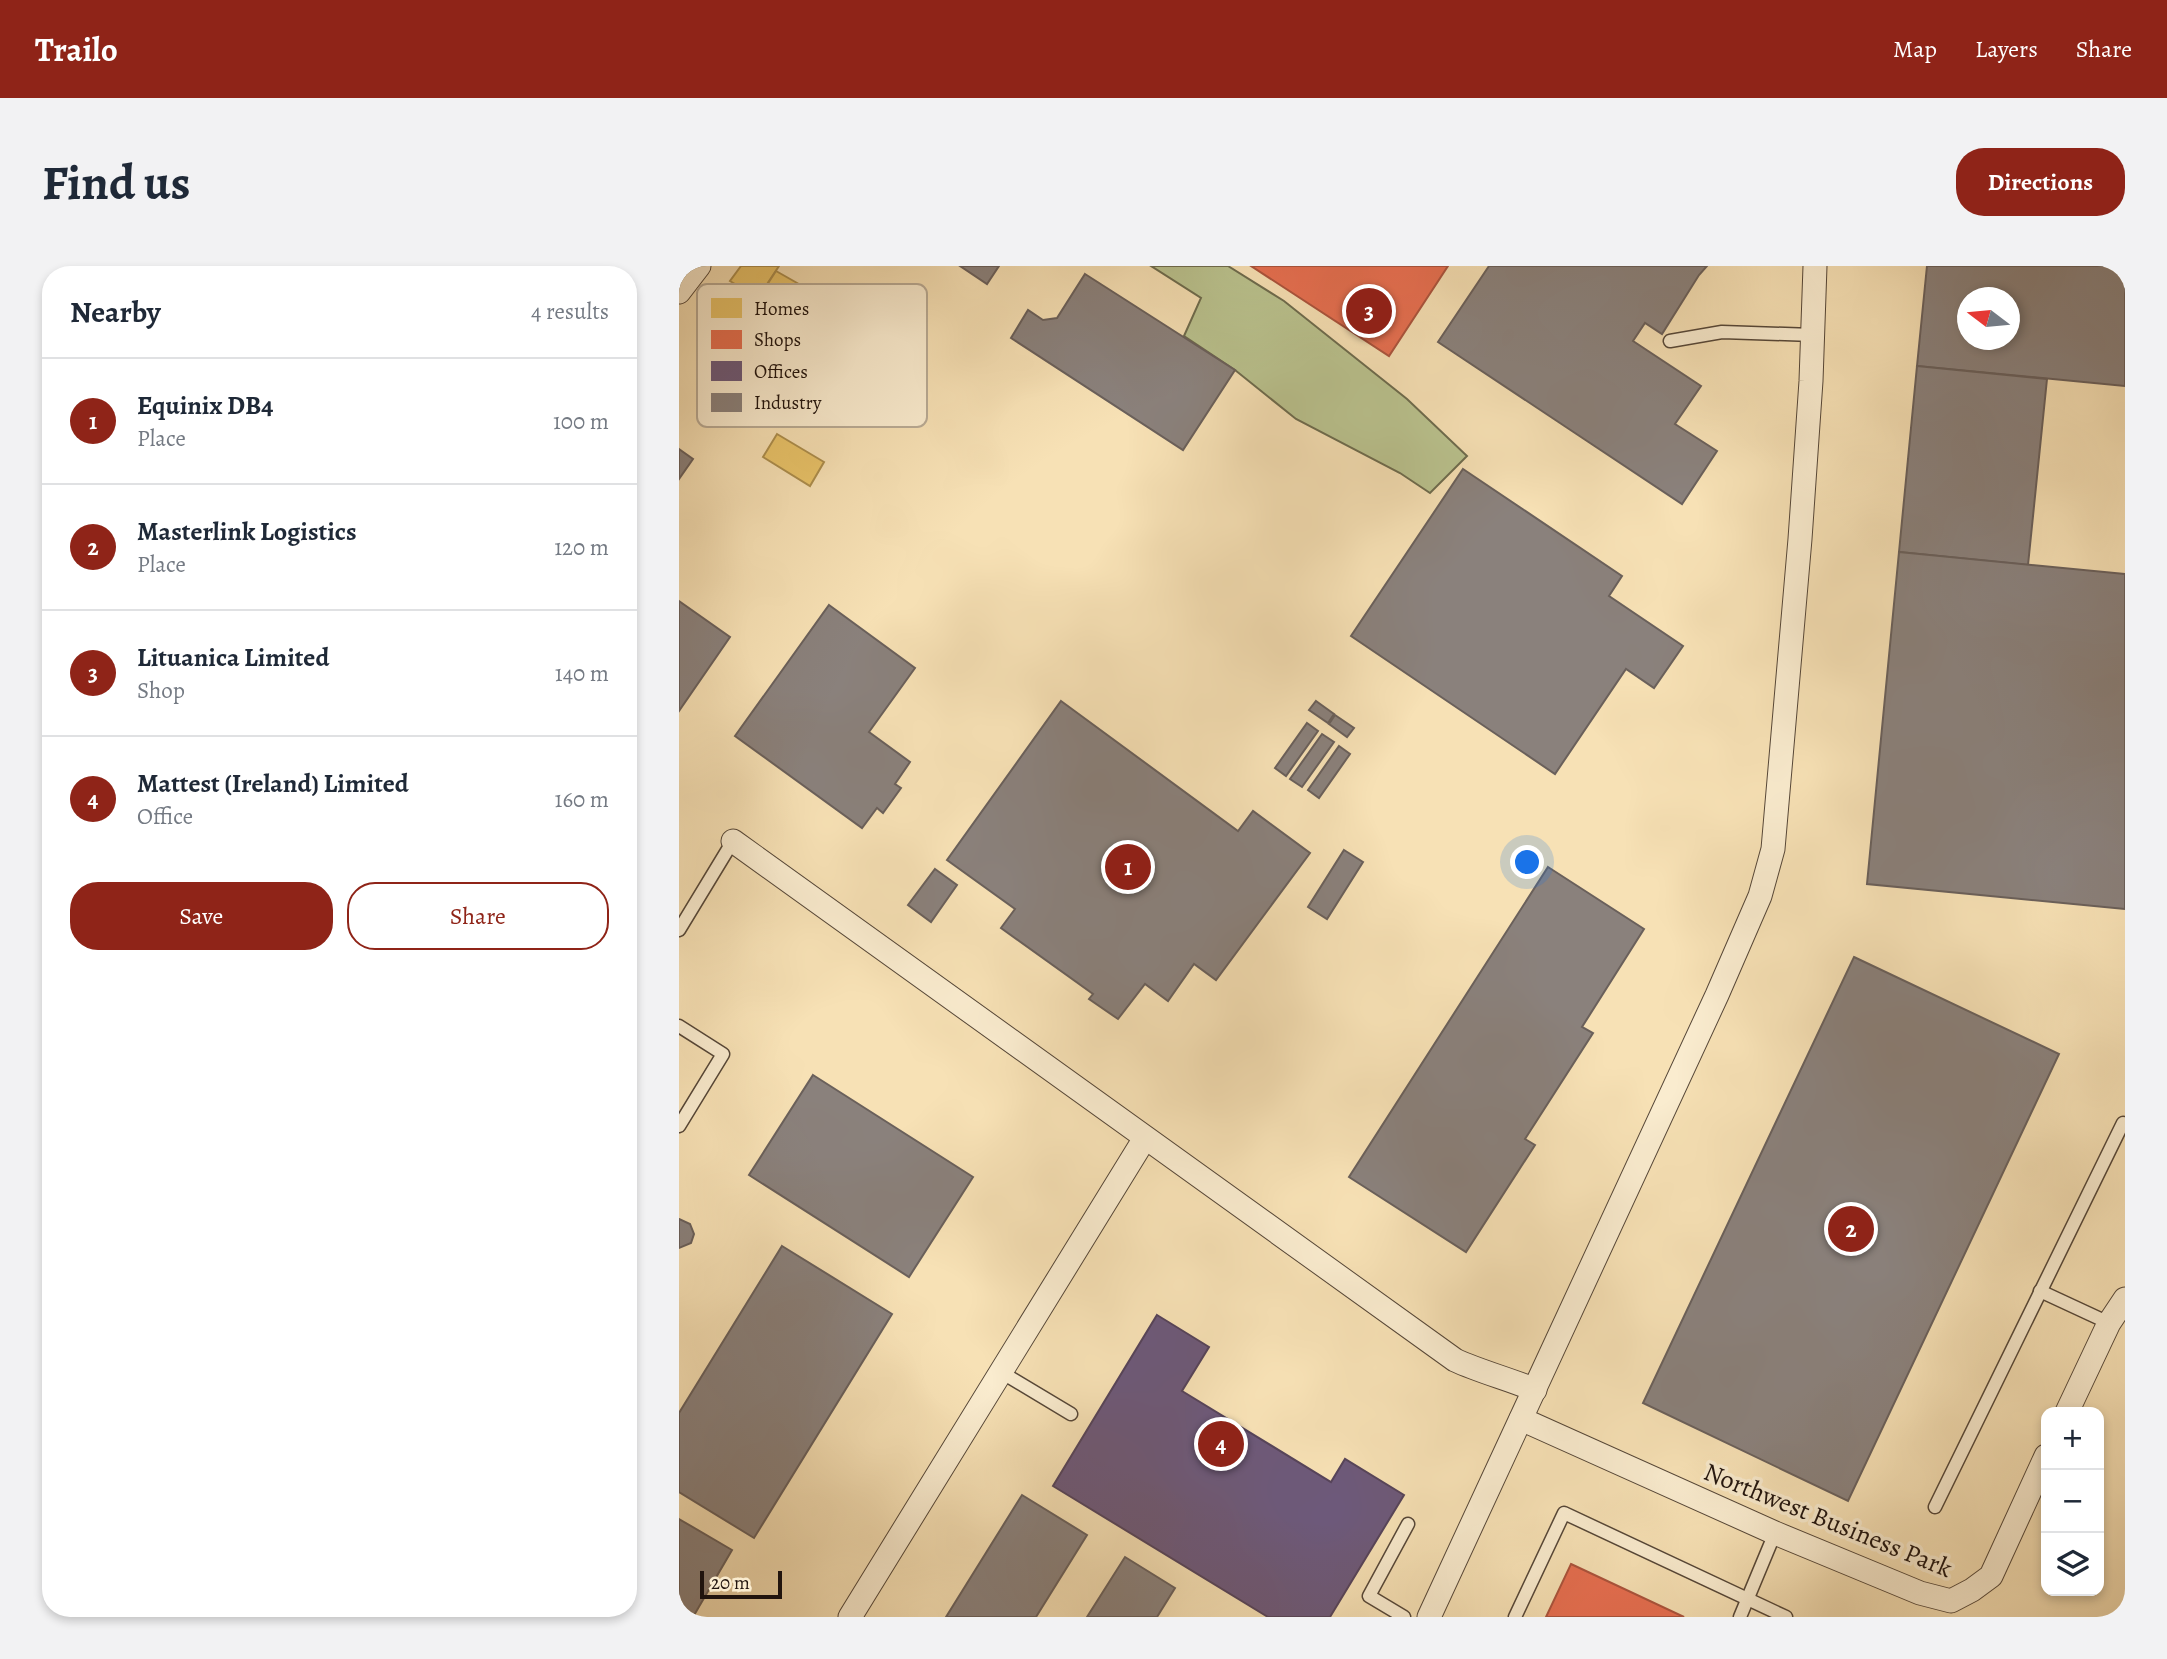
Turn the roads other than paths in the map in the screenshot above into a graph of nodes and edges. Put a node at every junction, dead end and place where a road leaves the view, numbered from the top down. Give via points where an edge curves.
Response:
1 (699, 266) edge
2 (1815, 266) edge
3 (679, 292) edge
4 (1813, 335) junction
5 (1670, 341) dead end
6 (733, 841) joint
7 (679, 930) edge
8 (679, 1026) edge
9 (2123, 1124) dead end
10 (679, 1126) edge
11 (1145, 1138) junction
12 (2041, 1291) junction
13 (2125, 1299) edge
14 (2109, 1323) junction
15 (1001, 1372) junction
16 (1535, 1390) junction
17 (2069, 1407) edge
18 (1071, 1414) dead end
19 (1521, 1419) junction
20 (2041, 1468) edge
21 (1935, 1507) dead end
22 (1408, 1524) dead end
23 (1775, 1534) junction
24 (1748, 1598) junction
25 (850, 1617) edge
26 (1404, 1617) edge
27 (1429, 1617) edge
28 (1515, 1617) edge
29 (1740, 1617) edge
30 (1786, 1617) edge

1 - 3 street
2 - 4 street
4 - 5 lane via 1722,332
4 - 16 street via 1773,849 1760,896 1717,995
6 - 7 lane
6 - 11 street
8 - 10 lane via 723,1054
9 - 12 lane
11 - 15 street
11 - 16 street via 1455,1360
12 - 14 lane
12 - 21 lane
13 - 14 street
14 - 17 street
15 - 18 lane
15 - 25 street
16 - 19 street
19 - 23 street, Northwest Business Park
19 - 27 street
20 - 23 street, Northwest Business Park via 1991,1576 1951,1601 1920,1593
22 - 26 lane via 1369,1596
23 - 24 lane
24 - 28 lane via 1564,1513
24 - 29 lane
24 - 30 lane

